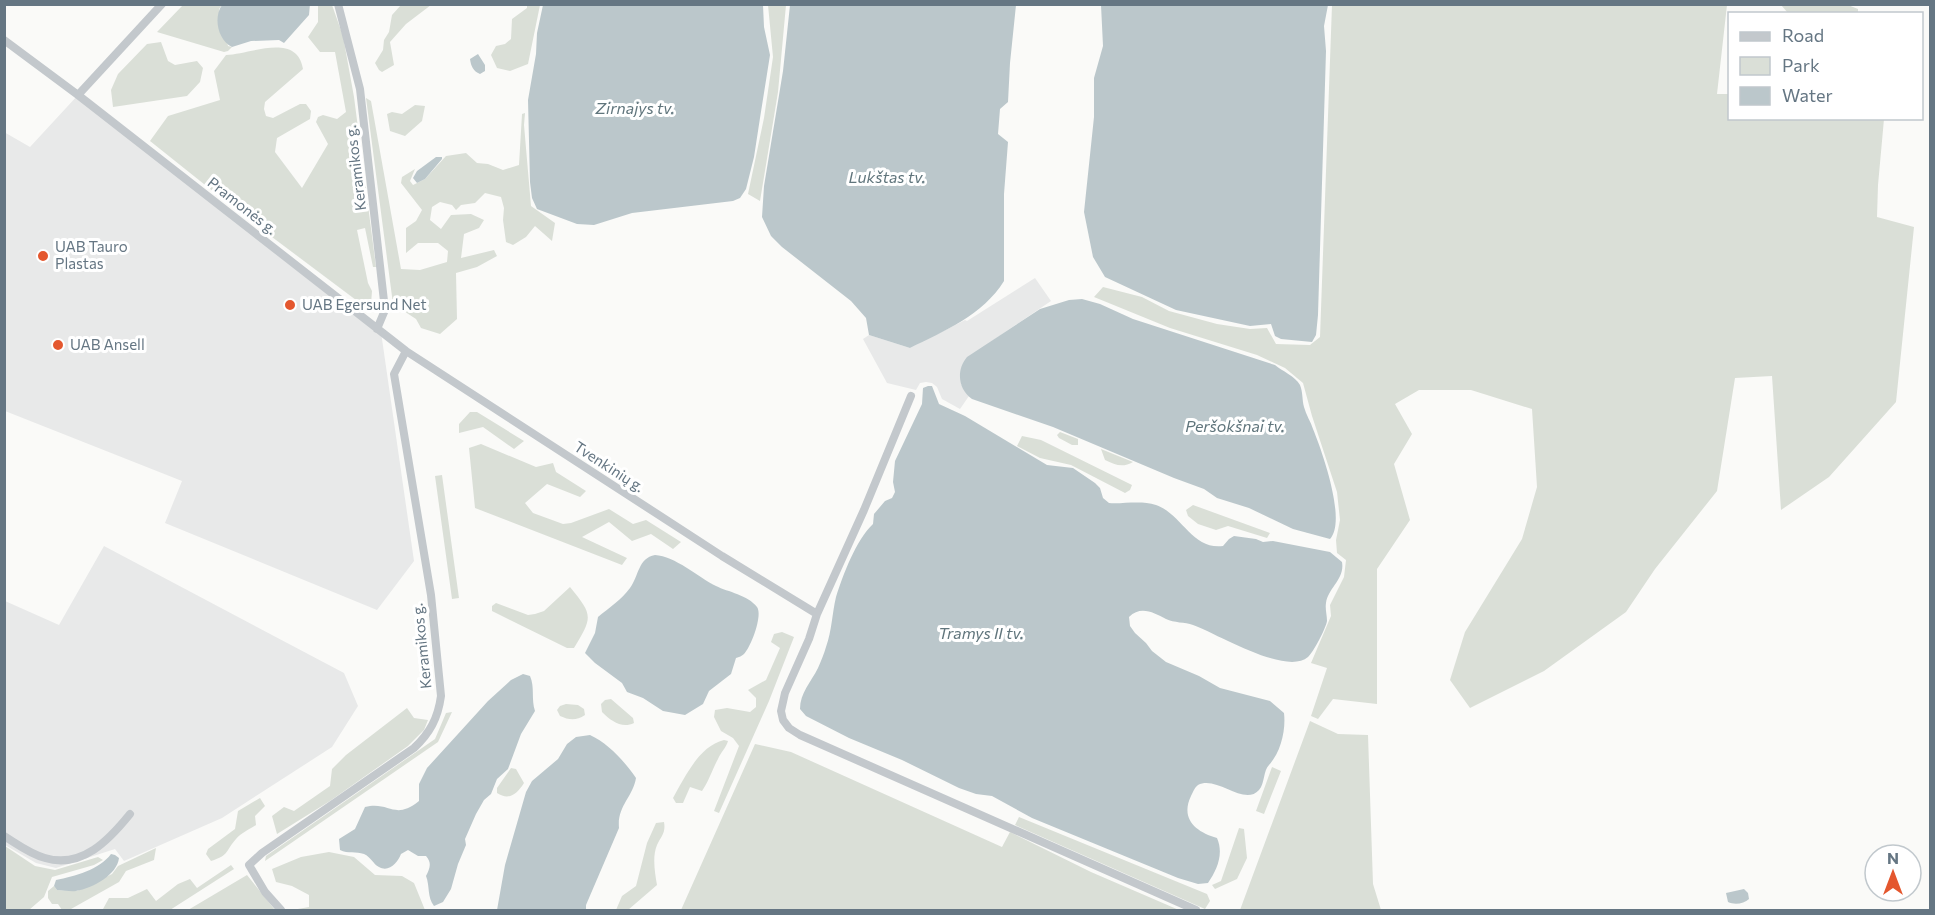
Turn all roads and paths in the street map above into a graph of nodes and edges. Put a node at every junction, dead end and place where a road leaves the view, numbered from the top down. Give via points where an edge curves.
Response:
1 (162, 4) edge
2 (338, 4) edge
3 (4, 40) edge
4 (78, 95) junction
5 (377, 329) junction
6 (390, 339) joint
7 (406, 351) junction
8 (911, 396) dead end
9 (817, 614) junction
10 (130, 814) dead end
11 (4, 836) edge
12 (281, 910) edge
13 (1196, 910) edge

1 - 4 street
2 - 5 street, Keramikos g. via 365,126 385,310
3 - 4 street, Pramonės g.
4 - 5 street, Pramonės g.
5 - 6 street, Pramonės g.
6 - 7 street, Tvenkinių g.
7 - 9 street, Tvenkinių g.
7 - 12 street, Keramikos g. via 394,374 431,595 439,710 429,732 414,748 262,852 249,865
8 - 9 street
9 - 13 street via 785,693 781,711 789,728
10 - 11 street via 110,837 72,860 45,858

